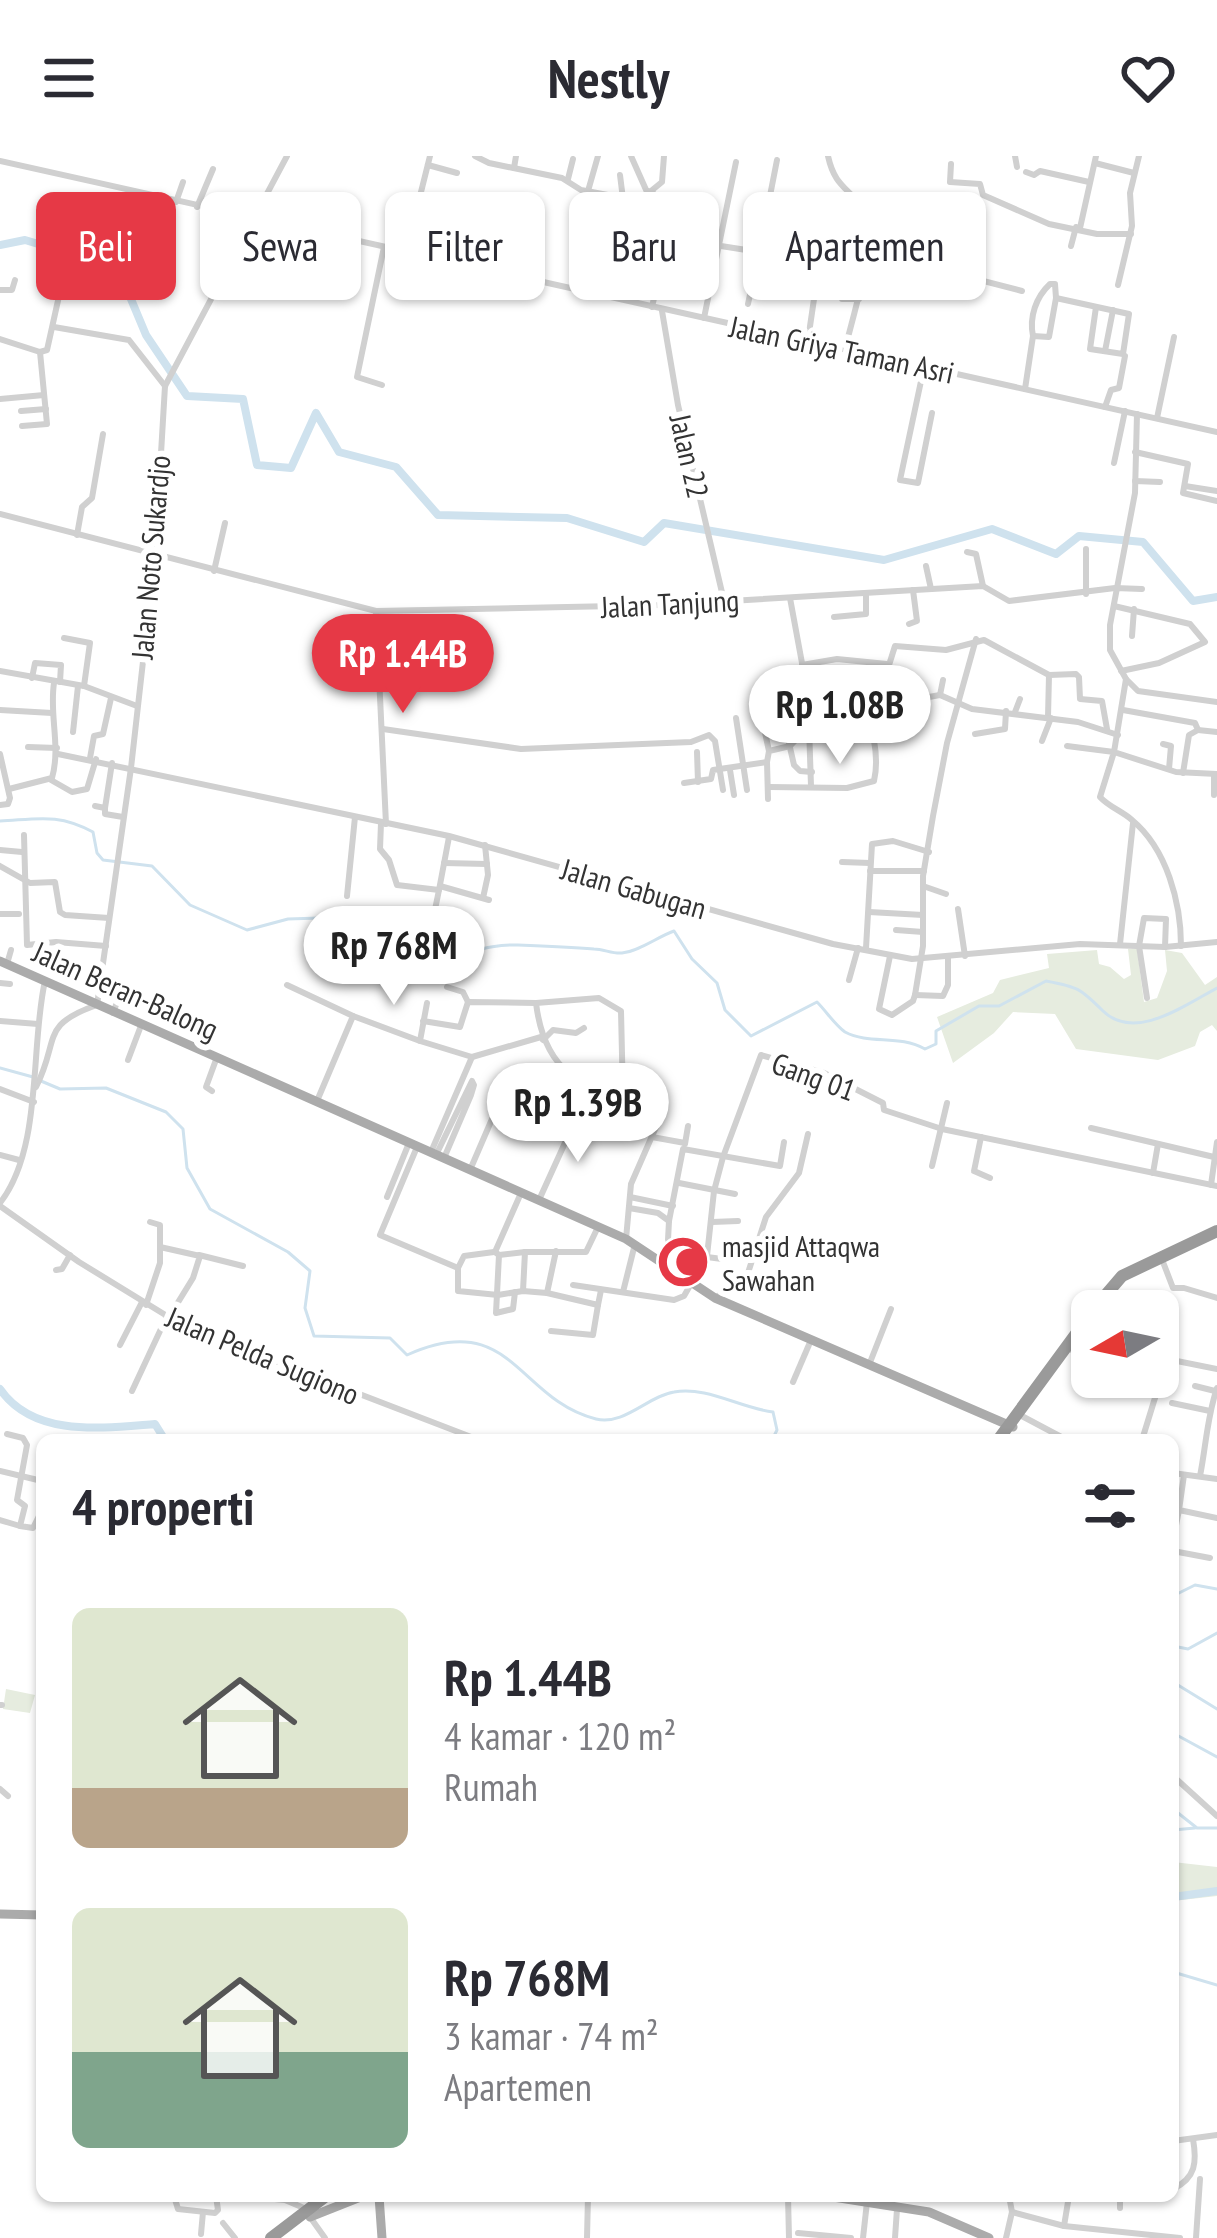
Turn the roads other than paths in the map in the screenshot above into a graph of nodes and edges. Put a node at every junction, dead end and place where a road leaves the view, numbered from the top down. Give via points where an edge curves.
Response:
1 (18, 156) edge
2 (287, 156) edge
3 (475, 156) edge
4 (516, 156) edge
5 (537, 156) edge
6 (562, 156) edge
7 (598, 156) edge
8 (631, 156) edge
9 (664, 156) edge
10 (828, 156) edge
11 (1015, 156) edge
12 (1137, 156) edge
13 (574, 158) edge
14 (1095, 159) edge
15 (777, 160) dead end
16 (0, 161) edge
17 (429, 161) edge
18 (736, 162) dead end
19 (951, 164) dead end
20 (22, 166) junction
21 (1017, 167) dead end
22 (514, 168) junction
23 (213, 170) dead end
24 (534, 171) junction
25 (1025, 172) dead end
26 (457, 173) dead end
27 (1134, 173) junction
28 (620, 175) dead end
29 (568, 181) junction
30 (183, 182) dead end
31 (1090, 182) junction
32 (588, 191) junction
33 (133, 192) edge
34 (269, 192) edge
35 (421, 192) edge
36 (592, 192) edge
37 (619, 192) edge
38 (645, 192) edge
39 (651, 192) edge
40 (771, 192) edge
41 (845, 192) edge
42 (176, 202) joint
43 (196, 207) junction
44 (200, 208) edge
45 (1049, 224) junction
46 (1078, 228) junction
47 (1041, 233) dead end
48 (1130, 234) junction
49 (361, 242) edge
50 (721, 246) junction
51 (1071, 246) dead end
52 (384, 247) joint
53 (743, 249) edge
54 (16, 280) dead end
55 (986, 281) edge
56 (1118, 285) dead end
57 (0, 290) edge
58 (1022, 291) dead end
59 (1056, 298) junction
60 (59, 300) edge
61 (212, 300) edge
62 (627, 300) edge
63 (657, 300) edge
64 (749, 300) edge
65 (814, 300) edge
66 (859, 300) edge
67 (748, 304) dead end
68 (656, 306) junction
69 (1096, 307) junction
70 (1113, 310) junction
71 (704, 318) junction
72 (54, 327) junction
73 (1033, 336) junction
74 (1174, 337) dead end
75 (0, 339) edge
76 (808, 340) junction
77 (845, 350) junction
78 (1106, 351) junction
79 (40, 352) junction
80 (1125, 356) dead end
81 (925, 366) junction
82 (382, 385) dead end
83 (165, 386) junction
84 (1025, 388) junction
85 (44, 394) junction
86 (0, 398) edge
87 (1105, 406) junction
88 (46, 409) junction
89 (21, 411) dead end
90 (1125, 412) junction
91 (932, 413) dead end
92 (1137, 413) junction
93 (1157, 418) junction
94 (912, 424) junction
95 (22, 426) dead end
96 (929, 428) junction
97 (1217, 432) edge
98 (103, 434) dead end
99 (905, 452) junction
100 (1135, 452) junction
101 (923, 455) junction
102 (1114, 463) dead end
103 (1135, 481) junction
104 (1160, 482) dead end
105 (1184, 485) junction
106 (1217, 491) edge
107 (1217, 501) edge
108 (0, 514) edge
109 (225, 523) dead end
110 (77, 535) junction
111 (1086, 549) dead end
112 (967, 552) dead end
113 (154, 555) junction
114 (926, 566) dead end
115 (214, 571) junction
116 (983, 586) junction
117 (1115, 588) junction
118 (931, 589) junction
119 (1142, 589) dead end
120 (914, 590) junction
121 (866, 592) junction
122 (1086, 594) junction
123 (790, 598) junction
124 (724, 601) junction
125 (1113, 606) junction
126 (1134, 609) junction
127 (376, 611) junction
128 (834, 617) dead end
129 (909, 623) dead end
130 (1132, 636) dead end
131 (64, 638) dead end
132 (976, 640) junction
133 (802, 665) junction
134 (889, 665) junction
135 (0, 671) edge
136 (1048, 675) junction
137 (1123, 675) junction
138 (32, 678) junction
139 (943, 680) dead end
140 (57, 682) junction
141 (81, 686) junction
142 (940, 695) junction
143 (42, 698) dead end
144 (52, 698) junction
145 (111, 698) junction
146 (1020, 699) dead end
147 (861, 700) junction
148 (809, 701) junction
149 (886, 701) junction
150 (1217, 702) edge
151 (781, 704) dead end
152 (961, 705) junction
153 (137, 706) junction
154 (0, 710) edge
155 (1123, 710) junction
156 (1011, 712) junction
157 (52, 713) junction
158 (736, 718) dead end
159 (1050, 718) junction
160 (809, 726) junction
161 (383, 728) junction
162 (764, 728) dead end
163 (1107, 729) junction
164 (1198, 730) junction
165 (73, 732) dead end
166 (1217, 732) edge
167 (975, 734) dead end
168 (1118, 735) junction
169 (1042, 741) dead end
170 (1163, 744) dead end
171 (790, 746) junction
172 (1067, 746) dead end
173 (28, 747) dead end
174 (57, 751) junction
175 (769, 751) junction
176 (697, 752) dead end
177 (1114, 752) junction
178 (0, 754) edge
179 (93, 759) junction
180 (766, 762) junction
181 (112, 763) junction
182 (744, 767) junction
183 (130, 768) junction
184 (720, 770) junction
185 (730, 770) junction
186 (1169, 770) junction
187 (812, 772) junction
188 (1183, 772) junction
189 (1216, 774) edge
190 (51, 780) junction
191 (698, 782) junction
192 (684, 783) dead end
193 (812, 786) junction
194 (769, 787) junction
195 (9, 788) junction
196 (723, 790) dead end
197 (747, 790) dead end
198 (1214, 795) dead end
199 (734, 796) dead end
200 (768, 799) dead end
201 (0, 806) edge
202 (123, 817) junction
203 (355, 817) junction
204 (1133, 820) junction
205 (384, 823) junction
206 (24, 836) dead end
207 (449, 836) junction
208 (485, 845) junction
209 (0, 850) edge
210 (22, 852) junction
211 (928, 852) junction
212 (842, 862) dead end
213 (444, 863) junction
214 (488, 864) junction
215 (0, 866) edge
216 (870, 867) junction
217 (924, 871) junction
218 (26, 881) junction
219 (923, 886) junction
220 (439, 888) junction
221 (946, 894) dead end
222 (346, 896) dead end
223 (958, 909) dead end
224 (869, 912) junction
225 (0, 914) edge
226 (20, 914) dead end
227 (923, 915) junction
228 (109, 918) junction
229 (896, 930) dead end
230 (923, 932) junction
231 (430, 934) dead end
232 (1217, 942) edge
233 (1120, 944) junction
234 (106, 946) junction
235 (1139, 946) junction
236 (1165, 946) junction
237 (1181, 946) junction
238 (862, 949) junction
239 (10, 950) dead end
240 (890, 955) junction
241 (965, 956) junction
242 (948, 958) junction
243 (921, 959) junction
244 (4, 963) edge
245 (849, 980) dead end
246 (45, 981) junction
247 (0, 982) edge
248 (10, 984) dead end
249 (287, 985) dead end
250 (100, 986) junction
251 (123, 986) dead end
252 (447, 987) dead end
253 (915, 995) junction
254 (1148, 998) dead end
255 (468, 1002) junction
256 (427, 1003) dead end
257 (536, 1003) junction
258 (97, 1005) junction
259 (111, 1011) junction
260 (353, 1016) junction
261 (0, 1021) edge
262 (423, 1022) junction
263 (142, 1023) junction
264 (38, 1024) junction
265 (584, 1028) dead end
266 (542, 1039) junction
267 (420, 1040) junction
268 (217, 1057) junction
269 (472, 1058) junction
270 (128, 1060) dead end
271 (36, 1088) junction
272 (0, 1089) edge
273 (212, 1091) dead end
274 (623, 1098) junction
275 (317, 1101) junction
276 (34, 1102) junction
277 (947, 1103) dead end
278 (578, 1112) dead end
279 (492, 1119) dead end
280 (688, 1126) dead end
281 (1091, 1128) dead end
282 (942, 1129) junction
283 (808, 1134) dead end
284 (652, 1137) junction
285 (981, 1137) junction
286 (784, 1142) dead end
287 (1217, 1142) edge
288 (413, 1144) junction
289 (1158, 1144) junction
290 (685, 1145) junction
291 (0, 1155) edge
292 (437, 1155) junction
293 (722, 1157) junction
294 (1214, 1157) edge
295 (19, 1160) junction
296 (780, 1166) junction
297 (932, 1166) dead end
298 (470, 1170) junction
299 (1153, 1173) junction
300 (795, 1176) junction
301 (990, 1178) dead end
302 (678, 1183) junction
303 (1214, 1186) edge
304 (714, 1191) junction
305 (521, 1192) junction
306 (735, 1194) dead end
307 (387, 1197) dead end
308 (629, 1197) junction
309 (539, 1200) junction
310 (0, 1204) edge
311 (673, 1205) junction
312 (628, 1208) junction
313 (669, 1221) junction
314 (738, 1221) dead end
315 (150, 1222) dead end
316 (711, 1222) junction
317 (598, 1226) junction
318 (1217, 1234) edge
319 (631, 1242) junction
320 (160, 1247) junction
321 (724, 1248) dead end
322 (556, 1251) junction
323 (525, 1252) junction
324 (497, 1253) junction
325 (70, 1255) junction
326 (200, 1255) junction
327 (707, 1255) junction
328 (1163, 1262) junction
329 (243, 1266) dead end
330 (458, 1268) junction
331 (56, 1270) dead end
332 (692, 1284) junction
333 (573, 1285) dead end
334 (601, 1290) junction
335 (1112, 1290) edge
336 (1115, 1290) edge
337 (519, 1291) junction
338 (623, 1292) junction
339 (547, 1293) junction
340 (499, 1295) junction
341 (716, 1298) junction
342 (1217, 1298) edge
343 (144, 1304) junction
344 (598, 1305) junction
345 (891, 1309) dead end
346 (168, 1317) junction
347 (551, 1331) dead end
348 (811, 1340) junction
349 (119, 1345) dead end
350 (1071, 1346) edge
351 (1071, 1351) edge
352 (1179, 1361) edge
353 (869, 1365) junction
354 (1217, 1369) edge
355 (793, 1382) dead end
356 (1195, 1385) dead end
357 (1216, 1389) edge
358 (132, 1391) dead end
359 (1155, 1398) edge
360 (1172, 1403) dead end
361 (1210, 1411) junction
362 (1011, 1427) edge
363 (7, 1434) dead end
364 (462, 1434) edge
365 (1041, 1434) edge
366 (1144, 1434) edge
367 (0, 1471) edge
368 (1179, 1474) edge
369 (1184, 1474) junction
370 (23, 1475) junction
371 (1200, 1476) junction
372 (36, 1479) edge
373 (1217, 1479) edge
374 (1179, 1510) joint
375 (36, 1517) edge
376 (1217, 1518) edge
377 (0, 1520) edge
378 (20, 1526) junction
379 (1179, 1547) edge
380 (1210, 1558) dead end
381 (1179, 1781) edge
382 (0, 1790) edge
383 (8, 1796) dead end
384 (1217, 1816) edge
385 (0, 1914) edge
386 (36, 1915) edge
387 (1217, 2135) edge
388 (1193, 2139) junction
389 (1179, 2140) edge
390 (1196, 2177) junction
391 (1215, 2180) edge
392 (1179, 2185) edge
393 (176, 2202) edge
394 (217, 2202) edge
395 (289, 2202) edge
396 (329, 2202) edge
397 (379, 2202) edge
398 (588, 2202) edge
399 (789, 2202) edge
400 (867, 2202) joint
401 (1010, 2202) edge
402 (1069, 2202) edge
403 (1120, 2202) edge
404 (898, 2205) junction
405 (1120, 2208) dead end
406 (218, 2210) junction
407 (202, 2212) junction
408 (1012, 2212) junction
409 (309, 2213) junction
410 (1064, 2226) junction
411 (201, 2234) dead end
412 (1137, 2235) edge
413 (794, 2236) edge
414 (235, 2238) edge
415 (271, 2238) edge
416 (281, 2238) edge
417 (325, 2238) edge
418 (382, 2238) edge
419 (587, 2238) edge
420 (850, 2238) edge
421 (863, 2238) edge
422 (895, 2238) edge
423 (989, 2238) edge
424 (1006, 2238) edge
425 (1180, 2238) edge
426 (1196, 2238) edge

1 - 20 street
2 - 34 street, Jalan Noto Sukardjo
3 - 22 street
4 - 22 street
5 - 24 street
6 - 13 street
7 - 32 street
8 - 38 street
9 - 39 street via 662,182
10 - 41 street
11 - 21 street
12 - 27 street
13 - 29 street
14 - 27 street
14 - 31 street
15 - 40 street
16 - 20 street, Jalan Griya Taman Asri
17 - 26 street
17 - 35 street
18 - 50 street
19 - 45 street via 950,182 980,184 982,195
20 - 33 street, Jalan Griya Taman Asri
22 - 24 street
23 - 43 street
24 - 29 street
25 - 31 street
27 - 48 street
28 - 37 street
29 - 32 street
30 - 42 street
31 - 46 street
32 - 36 street
42 - 43 street, Jalan Griya Taman Asri
43 - 44 street, Jalan Griya Taman Asri
45 - 46 street
45 - 47 street
46 - 48 street
46 - 51 street
48 - 56 street
49 - 52 street, Jalan Griya Taman Asri
50 - 53 street
50 - 71 street
52 - 82 street via 357,377
54 - 57 street via 13,290
55 - 58 street
59 - 69 street
59 - 73 street via 1048,337
59 - 73 street via 1055,284 1040,295
60 - 72 street
61 - 83 street, Jalan Noto Sukardjo
62 - 68 street, Jalan Griya Taman Asri
63 - 68 street
64 - 67 street
65 - 76 street
66 - 77 street
68 - 71 street, Jalan Griya Taman Asri
68 - 124 street, Jalan 22
69 - 70 street
69 - 78 street via 1089,348
70 - 78 street
70 - 78 street via 1131,317 1123,354
71 - 76 street, Jalan Griya Taman Asri
72 - 79 street
72 - 83 street via 129,340
73 - 84 street
74 - 93 street
75 - 79 street
76 - 77 street, Jalan Griya Taman Asri
77 - 81 street, Jalan Griya Taman Asri
79 - 85 street
80 - 87 street via 1119,388
81 - 84 street, Jalan Griya Taman Asri
81 - 94 street
83 - 113 street, Jalan Noto Sukardjo
84 - 87 street, Jalan Griya Taman Asri
85 - 86 street
85 - 88 street
87 - 90 street, Jalan Griya Taman Asri
88 - 89 street
88 - 95 street via 46,424
90 - 92 street, Jalan Griya Taman Asri
90 - 102 street
91 - 96 street
92 - 93 street, Jalan Griya Taman Asri
92 - 100 street
93 - 97 street, Jalan Griya Taman Asri
94 - 96 street
94 - 99 street
96 - 101 street
98 - 110 street
99 - 101 street
99 - 101 street via 898,477 913,484
100 - 103 street
100 - 105 street via 1188,464
103 - 104 street
103 - 117 street
105 - 106 street
105 - 107 street via 1185,496
108 - 110 street, Jalan Tanjung
109 - 115 street
110 - 113 street, Jalan Tanjung
111 - 122 street
112 - 116 street via 980,561
113 - 115 street, Jalan Tanjung
113 - 153 street, Jalan Noto Sukardjo
114 - 118 street
115 - 127 street, Jalan Tanjung
116 - 118 street, Jalan Tanjung
116 - 122 street, Jalan Tanjung via 1009,601
117 - 119 street, Jalan Tanjung
117 - 122 street, Jalan Tanjung
117 - 125 street
118 - 120 street, Jalan Tanjung
120 - 121 street, Jalan Tanjung
120 - 129 street via 917,621
121 - 123 street, Jalan Tanjung
121 - 128 street via 866,614
123 - 124 street, Jalan Tanjung
123 - 133 street
124 - 127 street, Jalan Tanjung
125 - 126 street
125 - 137 street via 1109,643
126 - 130 street
126 - 137 street via 1190,624 1205,642
127 - 161 street
131 - 141 street via 89,642
132 - 134 street via 946,650 895,646
132 - 136 street
132 - 152 street
133 - 134 street
133 - 148 street
134 - 149 street
135 - 138 street
136 - 159 street
136 - 163 street via 1079,676 1078,696 1102,701
137 - 150 street via 1138,691
137 - 155 street
138 - 140 street
138 - 140 street via 35,663 46,662 61,665
139 - 142 street
140 - 141 street
140 - 144 street
141 - 145 street
141 - 165 street
142 - 149 street
142 - 152 street
143 - 144 street
144 - 157 street
145 - 153 street
145 - 179 street
146 - 156 street
147 - 148 street
147 - 149 street
147 - 193 street via 874,781
148 - 160 street
151 - 171 street
152 - 156 street
152 - 211 street
153 - 183 street, Jalan Noto Sukardjo
154 - 157 street
155 - 164 street
155 - 168 street
156 - 159 street
156 - 167 street via 1005,729
157 - 174 street
158 - 182 street
159 - 163 street
159 - 169 street
160 - 171 street
160 - 187 street
161 - 184 street via 521,749 712,735
161 - 205 street
162 - 175 street
163 - 168 street
164 - 166 street
164 - 188 street
168 - 177 street
170 - 186 street via 1171,746
171 - 175 street
171 - 187 street via 794,765
172 - 177 street
173 - 174 street, Jalan Gabugan
174 - 179 street, Jalan Gabugan
174 - 190 street
175 - 180 street
176 - 191 street
177 - 186 street
177 - 204 street via 1100,797
178 - 195 street
179 - 181 street, Jalan Gabugan
179 - 190 street via 87,789 72,793
180 - 182 street
180 - 194 street
181 - 183 street, Jalan Gabugan
181 - 202 street via 100,807
182 - 185 street
182 - 197 street
183 - 202 street, Jalan Noto Sukardjo
183 - 203 street, Jalan Gabugan
184 - 185 street
184 - 191 street
184 - 196 street
185 - 199 street
186 - 188 street
187 - 193 street
188 - 189 street
189 - 198 street
190 - 195 street
191 - 192 street
193 - 194 street
194 - 200 street
195 - 201 street via 10,802
202 - 228 street, Jalan Noto Sukardjo
203 - 205 street, Jalan Gabugan
203 - 222 street
204 - 233 street
204 - 237 street via 1169,878
205 - 207 street, Jalan Gabugan
205 - 220 street via 380,849 395,884
206 - 210 street
207 - 208 street, Jalan Gabugan
207 - 213 street
208 - 214 street
208 - 238 street, Jalan Gabugan
209 - 210 street
210 - 218 street
211 - 216 street via 877,841
211 - 217 street
212 - 216 street
213 - 214 street
213 - 220 street
214 - 220 street via 486,899
215 - 218 street
216 - 217 street
216 - 224 street
217 - 219 street
218 - 228 street via 55,882 65,915
218 - 234 street via 27,946
219 - 221 street
219 - 227 street
220 - 231 street
223 - 241 street
224 - 227 street
224 - 238 street
225 - 226 street
227 - 230 street
228 - 234 street, Jalan Noto Sukardjo
229 - 230 street
230 - 243 street
232 - 237 street, Jalan Gabugan
233 - 235 street, Jalan Gabugan
233 - 241 street, Jalan Gabugan
234 - 250 street, Jalan Noto Sukardjo
235 - 236 street, Jalan Gabugan
235 - 236 street via 1141,920 1150,916 1166,919
235 - 254 street
236 - 237 street, Jalan Gabugan
238 - 240 street, Jalan Gabugan
238 - 245 street
239 - 244 street
240 - 243 street, Jalan Gabugan
240 - 253 street via 880,1012 892,1015
241 - 242 street, Jalan Gabugan
242 - 243 street, Jalan Gabugan
242 - 253 street via 943,996
243 - 253 street
244 - 246 main road, Jalan Beran-Balong
246 - 258 main road, Jalan Beran-Balong
246 - 264 street
247 - 248 street
249 - 260 street
250 - 258 street, Jalan Noto Sukardjo
250 - 259 street, Jalan Noto Sukardjo
251 - 259 street
252 - 255 street
255 - 257 street
255 - 262 street via 457,1028
256 - 262 street
257 - 266 street
257 - 274 street via 599,998 621,1011
258 - 259 main road, Jalan Beran-Balong
258 - 271 street via 61,1021
259 - 263 main road, Jalan Beran-Balong
260 - 267 street
260 - 275 street
261 - 264 street
262 - 267 street
263 - 268 main road, Jalan Beran-Balong
263 - 270 street
264 - 271 street
265 - 266 street
266 - 269 street
266 - 274 street via 579,1082
267 - 269 street
268 - 273 street via 206,1087
268 - 275 main road, Jalan Beran-Balong
269 - 292 street
271 - 276 street
272 - 276 street
274 - 284 street via 658,1109
275 - 288 main road, Jalan Beran-Balong
276 - 295 street
277 - 282 street
278 - 309 street
279 - 298 street
280 - 290 street
281 - 289 street
282 - 285 street
282 - 293 street, Gang 01 via 884,1110 824,1073 760,1055
282 - 297 street
283 - 300 street
284 - 290 street
284 - 308 street
285 - 299 street
285 - 301 street via 974,1171
286 - 296 street
287 - 294 street
288 - 292 main road, Jalan Beran-Balong
288 - 307 street
288 - 330 street via 380,1234
289 - 294 street
289 - 299 street
290 - 293 street
290 - 302 street
291 - 295 street
292 - 292 street via 472,1081 471,1095
292 - 298 main road, Jalan Beran-Balong
293 - 296 street
293 - 304 street, Gang 01
294 - 303 street
295 - 310 street
296 - 300 street
298 - 305 main road, Jalan Beran-Balong
299 - 303 street
300 - 341 street via 766,1217 747,1276
302 - 304 street
302 - 311 street
304 - 306 street
304 - 316 street, Gang 01
305 - 309 main road, Jalan Beran-Balong
305 - 324 street
308 - 311 street
308 - 312 street
309 - 317 main road, Jalan Beran-Balong
310 - 325 street, Jalan Pelda Sugiono
311 - 313 street
312 - 313 street
312 - 319 street
313 - 327 street via 668,1240
314 - 316 street
315 - 320 street via 160,1225
316 - 327 street, Gang 01
317 - 319 main road, Jalan Beran-Balong
317 - 322 street via 586,1252
318 - 328 highway
318 - 335 highway via 1122,1276
319 - 332 main road, Jalan Beran-Balong
319 - 338 street
320 - 326 street
320 - 343 street
321 - 327 street via 722,1259
322 - 323 street
322 - 339 street
323 - 324 street
323 - 337 street
324 - 330 street via 464,1256
324 - 340 street
325 - 331 street
325 - 343 street, Jalan Pelda Sugiono
326 - 329 street
326 - 346 street
327 - 332 street, Gang 01
328 - 336 highway
328 - 342 street via 1173,1288
330 - 340 street via 458,1292
332 - 338 street via 674,1300
332 - 341 main road, Jalan Beran-Balong
333 - 334 street
334 - 338 street
334 - 344 street
337 - 339 street
337 - 340 street
337 - 340 street via 507,1313 496,1313
339 - 344 street
341 - 348 main road, Jalan Beran-Balong
343 - 346 street, Jalan Pelda Sugiono
343 - 349 street
344 - 347 street via 593,1335
345 - 353 street
346 - 358 street
346 - 364 street, Jalan Pelda Sugiono
348 - 353 main road, Jalan Beran-Balong
348 - 355 street
350 - 362 highway
351 - 362 highway
352 - 354 street
353 - 362 main road, Jalan Beran-Balong
356 - 357 street
357 - 361 street
359 - 366 street
360 - 361 street
361 - 371 street
362 - 365 street
363 - 370 street via 26,1440
367 - 370 street
368 - 369 street
369 - 371 street
369 - 374 street
370 - 372 street
370 - 378 street
371 - 373 street
374 - 376 street
375 - 378 street via 33,1528
377 - 378 street
379 - 380 street
381 - 384 street
382 - 383 street
385 - 386 main road
387 - 388 street
388 - 389 street
388 - 390 street
390 - 391 street
390 - 392 street
390 - 426 street
393 - 407 street
394 - 406 street
395 - 409 street
396 - 409 highway
397 - 418 main road
398 - 419 street
399 - 413 street
400 - 404 main road
400 - 421 street
401 - 408 street
402 - 410 street
403 - 405 street
404 - 422 street
404 - 423 main road
406 - 407 street
406 - 414 street
407 - 411 street
408 - 410 street
408 - 424 street
409 - 415 highway
409 - 416 highway
409 - 417 street
410 - 412 street
412 - 425 street
413 - 420 street

